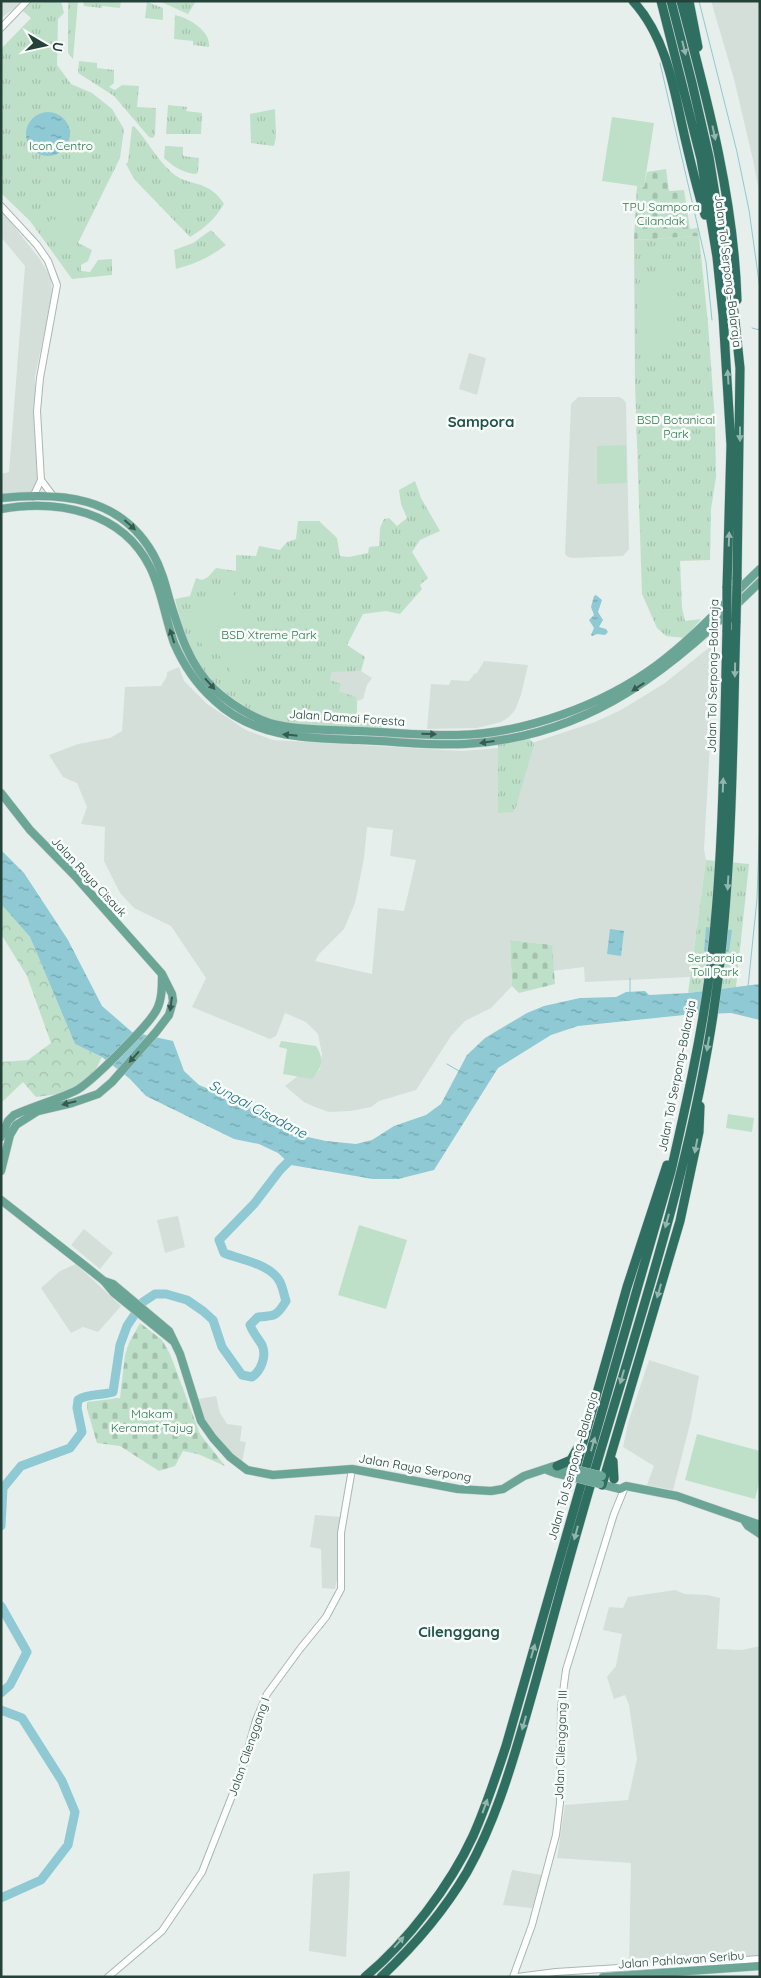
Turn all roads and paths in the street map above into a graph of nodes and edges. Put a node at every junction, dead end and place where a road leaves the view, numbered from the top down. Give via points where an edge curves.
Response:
1 (27, 1) edge
2 (633, 1) edge
3 (661, 1) edge
4 (671, 1) edge
5 (681, 1) edge
6 (689, 1) edge
7 (1, 28) edge
8 (707, 101) junction
9 (1, 206) edge
10 (717, 256) junction
11 (740, 368) junction
12 (41, 480) junction
13 (33, 496) junction
14 (53, 496) junction
15 (5, 498) edge
16 (10, 508) junction
17 (1, 509) edge
18 (108, 510) junction
19 (104, 520) junction
20 (758, 571) edge
21 (757, 585) edge
22 (322, 729) junction
23 (457, 735) junction
24 (321, 738) junction
25 (457, 745) junction
26 (1, 793) edge
27 (725, 834) junction
28 (162, 974) junction
29 (697, 1081) junction
30 (1, 1137) edge
31 (1, 1171) edge
32 (672, 1172) junction
33 (3, 1203) edge
34 (590, 1417) junction
35 (557, 1466) junction
36 (352, 1469) junction
37 (547, 1470) junction
38 (576, 1474) junction
39 (605, 1480) junction
40 (626, 1486) junction
41 (744, 1520) junction
42 (760, 1525) edge
43 (760, 1534) edge
44 (760, 1959) edge
45 (760, 1966) edge
46 (108, 1977) edge
47 (364, 1977) edge
48 (381, 1977) edge
49 (513, 1977) edge
50 (517, 1977) edge
51 (603, 1977) edge

1 - 7 street
2 - 10 highway via 662,49
3 - 10 highway, Jalan Tol Serpong–Balaraja via 700,159
4 -> 11 highway, Jalan Tol Serpong–Balaraja via 709,157 733,302
5 - 8 highway
6 - 8 highway
8 -> 11 highway via 734,252
9 - 12 street via 37,245 48,261 57,285 37,411
27 -> 10 highway, Jalan Tol Serpong–Balaraja, bridge via 730,435
11 -> 27 highway, Jalan Tol Serpong–Balaraja, bridge via 736,621
12 - 13 street
12 - 14 street
13 - 14 main road, Jalan Damai Foresta
13 - 15 main road, Jalan Damai Foresta
14 - 18 main road, Jalan Damai Foresta via 86,500
15 - 16 main road
16 - 17 main road, Jalan Damai Foresta
16 - 19 main road, Jalan Damai Foresta via 71,508
18 - 19 main road
18 -> 22 main road, Jalan Damai Foresta via 138,533 153,555 186,648 214,689 268,723
24 -> 19 main road, Jalan Damai Foresta via 264,730 234,715 208,694 190,672 174,643 150,568 126,535
20 - 23 main road, Jalan Damai Foresta via 677,649 624,686 540,721 499,731
21 -> 25 main road, Jalan Damai Foresta via 670,664 607,705 546,730
22 -> 23 main road, Jalan Damai Foresta
22 - 24 main road
23 - 25 main road
24 - 25 main road, Jalan Damai Foresta
26 - 28 main road, Jalan Raya Cisauk via 30,830
27 - 29 highway, Jalan Tol Serpong–Balaraja
28 - 30 main road via 160,1001 143,1028 86,1085 14,1115
28 -> 31 main road, Jalan Raya Cisauk via 173,1002 169,1015 156,1032 98,1094 38,1111 16,1125 10,1135
29 - 32 highway, Jalan Tol Serpong–Balaraja
29 -> 39 highway via 698,1132 680,1221
32 - 34 highway via 627,1287
47 -> 32 highway, Jalan Tol Serpong–Balaraja via 412,1929 436,1897 473,1837 484,1809 509,1737
32 -> 48 highway, Jalan Tol Serpong–Balaraja via 578,1527 495,1814 466,1873 446,1903 421,1936
33 - 36 main road, Jalan Raya Serpong via 104,1281 113,1284 129,1301 168,1331 175,1342 201,1421 219,1444 247,1470 273,1475
34 - 35 highway via 575,1455
34 - 38 highway
35 - 37 main road, Jalan Raya Serpong
35 - 38 main road
36 - 37 main road, Jalan Raya Serpong via 458,1489 491,1491
36 - 46 street, Jalan Cilenggang I via 341,1533 341,1589 326,1617 267,1694 241,1773 202,1872 162,1930
37 - 38 main road
38 - 39 main road, bridge
39 - 40 main road via 622,1482
39 - 40 main road via 620,1489
40 - 41 main road via 677,1496
40 - 49 street, Jalan Cilenggang III via 614,1514 566,1670 561,1708 556,1835 532,1925
41 - 42 main road
41 - 43 main road
44 - 50 street
45 - 51 main road, Jalan Pahlawan Seribu

